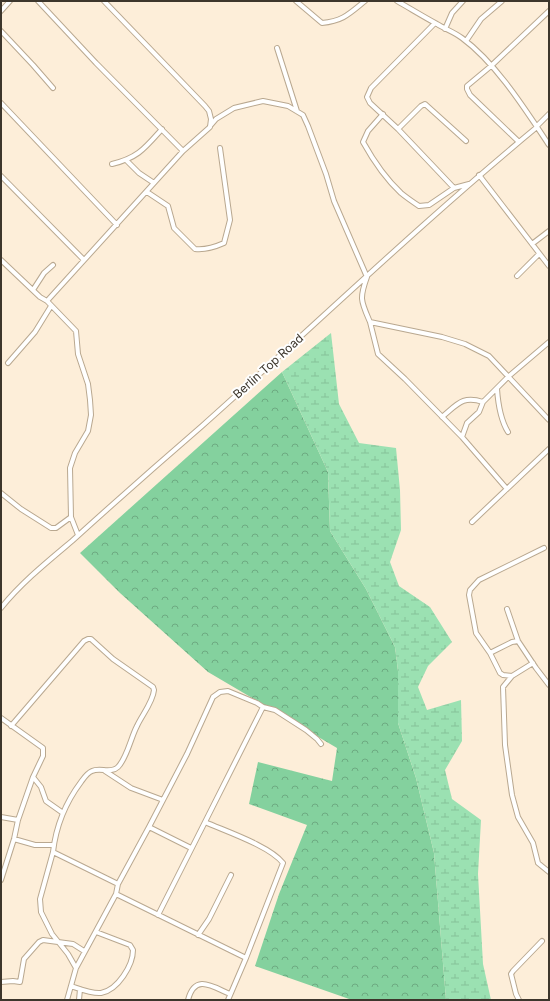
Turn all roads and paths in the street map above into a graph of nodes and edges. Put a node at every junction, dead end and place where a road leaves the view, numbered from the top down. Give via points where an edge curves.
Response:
1 (1, 1) edge
2 (10, 1) edge
3 (38, 1) edge
4 (104, 1) edge
5 (296, 1) edge
6 (365, 1) edge
7 (397, 1) edge
8 (463, 1) edge
9 (502, 1) edge
10 (6, 6) junction
11 (1, 11) edge
12 (549, 11) edge
13 (435, 23) junction
14 (445, 28) junction
15 (1, 31) edge
16 (466, 41) junction
17 (277, 48) dead end
18 (491, 66) junction
19 (53, 88) dead end
20 (1, 103) edge
21 (297, 112) junction
22 (383, 114) junction
23 (549, 114) edge
24 (210, 127) junction
25 (537, 127) junction
26 (162, 129) junction
27 (398, 129) junction
28 (466, 141) dead end
29 (518, 142) junction
30 (549, 145) edge
31 (220, 148) dead end
32 (183, 151) junction
33 (127, 161) junction
34 (112, 164) dead end
35 (479, 175) junction
36 (1, 176) edge
37 (154, 183) junction
38 (469, 184) junction
39 (454, 188) junction
40 (147, 192) junction
41 (117, 224) junction
42 (549, 231) edge
43 (532, 244) junction
44 (539, 254) junction
45 (1, 260) edge
46 (84, 260) junction
47 (53, 265) dead end
48 (549, 266) edge
49 (517, 276) dead end
50 (367, 277) junction
51 (33, 290) junction
52 (47, 301) junction
53 (51, 306) junction
54 (370, 322) junction
55 (549, 342) edge
56 (8, 363) dead end
57 (509, 376) junction
58 (497, 389) junction
59 (483, 402) junction
60 (442, 418) junction
61 (549, 420) edge
62 (508, 432) dead end
63 (462, 437) junction
64 (549, 450) edge
65 (507, 489) junction
66 (1, 493) edge
67 (70, 517) junction
68 (472, 522) dead end
69 (78, 535) junction
70 (544, 548) dead end
71 (1, 608) edge
72 (507, 609) dead end
73 (518, 641) junction
74 (490, 653) junction
75 (533, 663) junction
76 (512, 676) junction
77 (549, 685) edge
78 (263, 707) junction
79 (1, 718) edge
80 (11, 726) junction
81 (321, 744) dead end
82 (104, 770) junction
83 (33, 777) junction
84 (163, 800) junction
85 (63, 813) junction
86 (1, 816) edge
87 (18, 820) junction
88 (205, 822) junction
89 (149, 827) junction
90 (14, 839) junction
91 (54, 845) junction
92 (191, 848) junction
93 (53, 852) junction
94 (549, 872) edge
95 (230, 875) dead end
96 (1, 880) edge
97 (118, 884) junction
98 (116, 894) junction
99 (158, 915) junction
100 (96, 932) junction
101 (198, 935) junction
102 (542, 941) dead end
103 (58, 943) junction
104 (84, 951) junction
105 (246, 958) junction
106 (76, 968) junction
107 (1, 982) edge
108 (71, 986) junction
109 (80, 989) junction
110 (230, 994) junction
111 (67, 1000) edge
112 (79, 1000) edge
113 (188, 1000) edge
114 (228, 1000) edge
115 (519, 1000) edge

1 - 10 street
2 - 10 street
3 - 26 street
4 - 24 street via 209,111
5 - 6 street via 322,23 334,22 345,17
7 - 13 street
8 - 14 street via 452,13
9 - 16 street via 482,19
10 - 11 street
12 - 18 street
13 - 14 street
13 - 22 street via 371,88 367,97
14 - 16 street
15 - 19 street
16 - 18 street
17 - 21 street
18 - 25 street
18 - 29 street via 467,86 467,89
20 - 41 street
21 - 24 street via 288,106 271,102 256,103 234,108 216,119
21 - 50 street via 302,115 308,126 334,201
22 - 27 street
22 - 39 street via 368,131 363,142 374,160 401,192 419,206 429,205
23 - 25 street, Berlin Top Road
24 - 32 street
25 - 29 street, Berlin Top Road
25 - 30 street
26 - 32 street
26 - 33 street via 142,151
27 - 28 street via 425,104
27 - 39 street
29 - 35 street, Berlin Top Road
31 - 40 street via 230,220 224,243 212,248 195,249 174,228 168,206
32 - 37 street
33 - 34 street
33 - 37 street
35 - 38 street, Berlin Top Road
35 - 43 street
36 - 46 street
37 - 40 street
38 - 39 street
38 - 50 street, Berlin Top Road
40 - 41 street
41 - 46 street
42 - 43 street
43 - 44 street
44 - 48 street
44 - 49 street
45 - 51 street
46 - 52 street
47 - 51 street via 44,273
50 - 54 street via 361,300
50 - 69 street, Berlin Top Road
51 - 52 street
52 - 53 street
53 - 56 street via 35,332
53 - 67 street via 76,331 78,354 88,384 90,400 88,431 75,453 70,468
54 - 57 street via 465,344 488,356
54 - 60 street via 378,354
55 - 57 street
57 - 58 street
57 - 61 street
58 - 59 street
58 - 62 street via 498,404
59 - 60 street via 475,399 461,400
59 - 63 street via 479,412 467,423
60 - 63 street
63 - 65 street
64 - 65 street
65 - 68 street
66 - 67 street via 51,528 56,528
67 - 69 street
69 - 71 street, Berlin Top Road
70 - 74 street via 479,580 470,590 476,633
72 - 73 street
73 - 74 street
73 - 75 street
74 - 76 street via 500,673
75 - 76 street
75 - 77 street
76 - 94 street via 503,687 504,745 512,795 518,817 533,843 538,863
78 - 81 street via 275,710 306,730
78 - 84 street via 228,692 220,692 213,697
78 - 88 street
79 - 80 street
80 - 82 street via 84,641 89,639 154,690 121,764 116,769
80 - 83 street via 43,748 43,756
82 - 84 street via 131,788
82 - 85 street via 93,770 86,775 72,794
83 - 85 street via 41,787 46,801
83 - 87 street
84 - 89 street
85 - 91 street
86 - 87 street
87 - 90 street
88 - 92 street
88 - 105 street via 246,839 283,863
89 - 92 street
89 - 97 street
90 - 91 street via 35,845
90 - 96 street
91 - 93 street
92 - 99 street
93 - 97 street
93 - 103 street via 40,906
95 - 101 street via 209,919
97 - 98 street
98 - 99 street
98 - 100 street
99 - 101 street
100 - 104 street
100 - 109 street via 130,945 133,950 132,960 115,986 103,993
101 - 105 street
102 - 115 street via 511,974
103 - 104 street via 73,944
103 - 106 street
103 - 107 street via 48,940 39,942 24,959 20,982
104 - 106 street
105 - 110 street
106 - 108 street
108 - 109 street
108 - 111 street
109 - 112 street
110 - 113 street via 202,984 191,990
110 - 114 street

